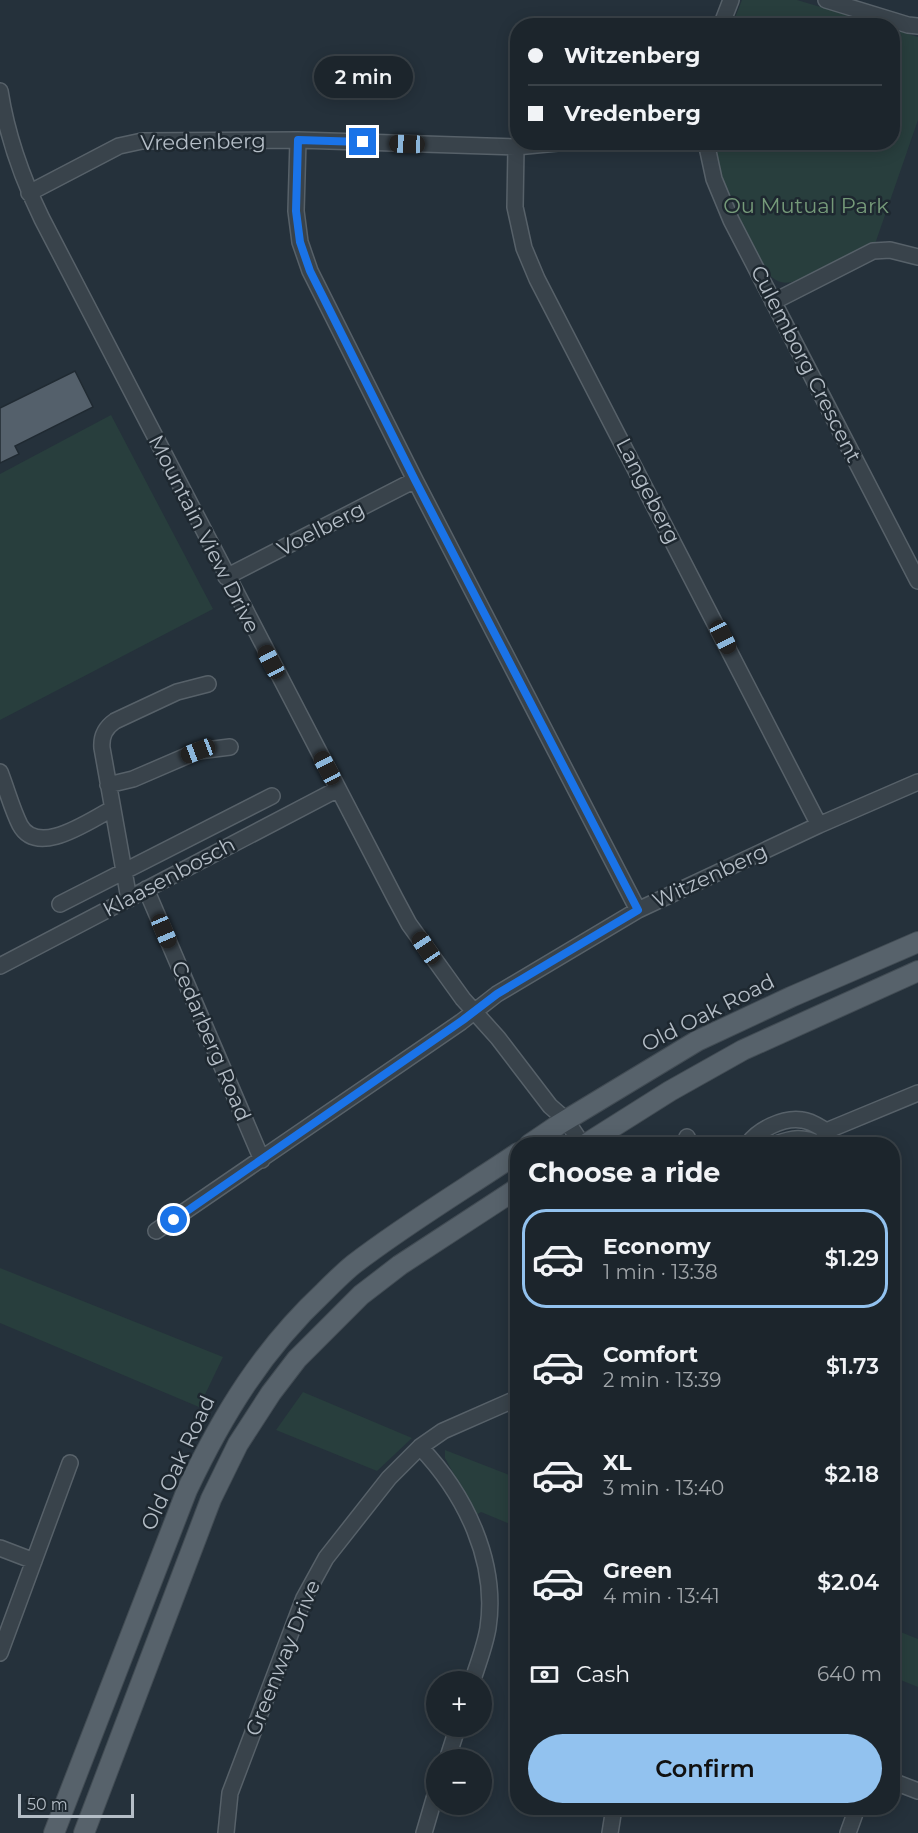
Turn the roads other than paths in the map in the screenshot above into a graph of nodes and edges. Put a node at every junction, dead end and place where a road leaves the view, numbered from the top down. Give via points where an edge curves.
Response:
1 (731, 0) edge
2 (826, 0) edge
3 (724, 18) edge
4 (885, 18) edge
5 (900, 23) edge
6 (918, 26) edge
7 (0, 91) edge
8 (298, 140) junction
9 (510, 147) edge
10 (516, 150) edge
11 (708, 150) edge
12 (29, 193) junction
13 (918, 257) edge
14 (774, 302) junction
15 (415, 480) junction
16 (226, 577) junction
17 (918, 581) edge
18 (208, 684) dead end
19 (230, 747) dead end
20 (0, 772) edge
21 (918, 782) edge
22 (108, 785) junction
23 (338, 789) junction
24 (272, 796) dead end
25 (112, 809) junction
26 (819, 825) junction
27 (123, 872) junction
28 (146, 889) junction
29 (129, 898) junction
30 (60, 904) dead end
31 (638, 910) junction
32 (918, 942) edge
33 (0, 966) edge
34 (918, 971) edge
35 (474, 1012) junction
36 (918, 1093) edge
37 (550, 1106) junction
38 (566, 1120) junction
39 (550, 1137) edge
40 (552, 1137) edge
41 (579, 1137) edge
42 (595, 1137) edge
43 (755, 1137) edge
44 (821, 1137) edge
45 (829, 1137) edge
46 (510, 1158) edge
47 (262, 1160) junction
48 (510, 1193) edge
49 (156, 1232) dead end
50 (510, 1402) edge
51 (420, 1447) junction
52 (70, 1463) dead end
53 (0, 1548) edge
54 (34, 1561) junction
55 (0, 1653) edge
56 (476, 1671) edge
57 (900, 1784) edge
58 (918, 1791) edge
59 (429, 1815) edge
60 (613, 1815) edge
61 (854, 1815) edge
62 (54, 1833) edge
63 (84, 1833) edge
64 (226, 1833) edge
65 (424, 1833) edge
66 (610, 1833) edge
67 (848, 1833) edge

1 - 3 street
2 - 4 street
5 - 6 street
7 - 12 street, Mountain View Drive via 8,131
8 - 9 street, Vredenberg
8 - 12 street, Vredenberg via 130,143
8 - 15 street via 296,211 300,242 310,271
10 - 26 street, Langeberg via 515,207 524,248 537,279
11 - 14 street, Culemborg Crescent via 726,210
12 - 16 street, Mountain View Drive
13 - 14 street via 890,250 873,251
14 - 17 street, Culemborg Crescent
15 - 16 street, Voelberg
15 - 31 street
16 - 23 street, Mountain View Drive
18 - 22 street via 177,692 110,724 102,741
19 - 22 street via 198,751 133,779
20 - 25 street via 21,826 35,838 54,838
21 - 26 street, Witzenberg
22 - 25 street
23 - 28 street, Klaasenbosch
23 - 35 street, Mountain View Drive via 409,924
24 - 27 street
25 - 27 street
26 - 31 street, Witzenberg
27 - 29 street
27 - 30 street
28 - 29 street, Klaasenbosch
28 - 47 street, Cedarberg Road
29 - 33 street, Klaasenbosch
31 - 35 street, Witzenberg via 505,989
32 - 38 main road, Old Oak Road via 697,1041
34 - 42 main road via 743,1050
35 - 37 street, Mountain View Drive
35 - 47 street, Witzenberg
36 - 45 street
37 - 38 street, Mountain View Drive
37 - 39 street
38 - 40 main road, Old Oak Road
38 - 41 street, Mountain View Drive
43 - 44 street via 795,1120 810,1122
46 - 62 main road, Old Oak Road via 352,1265 305,1310 237,1395 188,1490
47 - 49 street, Witzenberg
48 - 63 main road via 361,1295 297,1359 271,1393 238,1444 211,1499
50 - 51 street, Greenway Drive via 443,1431
51 - 56 street via 442,1472 482,1548 489,1613
51 - 64 street, Greenway Drive via 382,1487 326,1558 308,1588 230,1793
52 - 54 street
53 - 54 street
54 - 55 street
57 - 58 street
59 - 65 street
60 - 66 street
61 - 67 street

